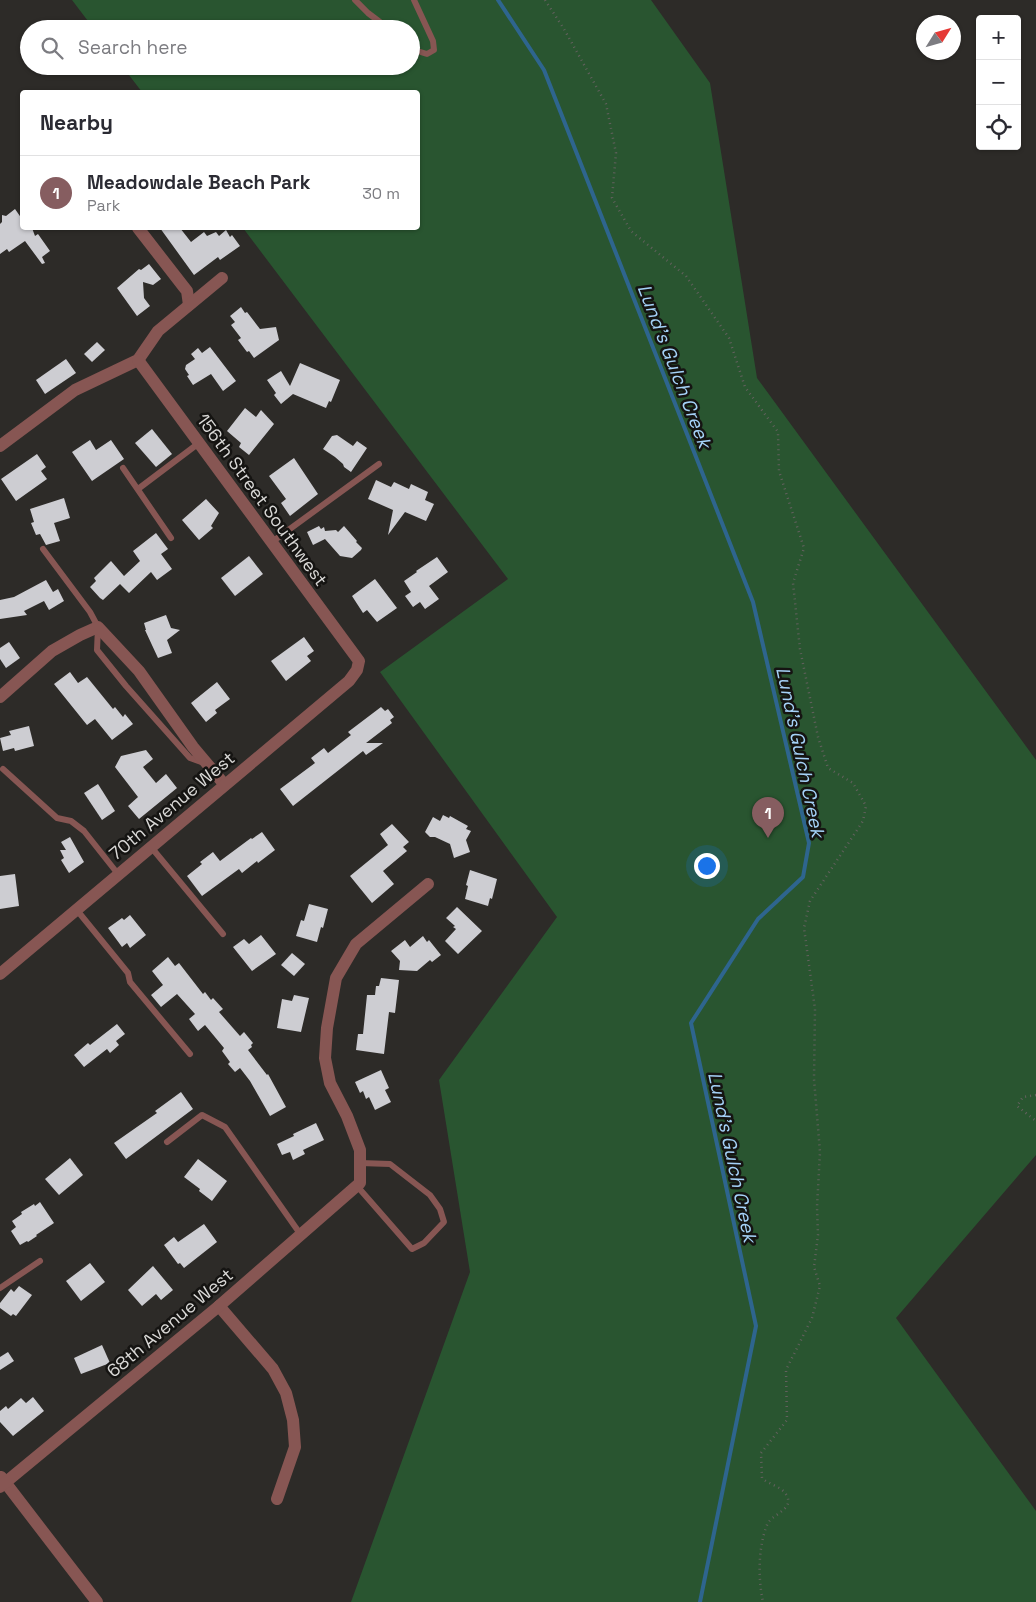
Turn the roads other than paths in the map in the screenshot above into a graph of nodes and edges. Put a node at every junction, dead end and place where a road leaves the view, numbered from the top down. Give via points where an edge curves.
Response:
1 (355, 0) edge
2 (414, 0) edge
3 (377, 20) edge
4 (420, 51) edge
5 (140, 230) edge
6 (222, 278) dead end
7 (189, 305) junction
8 (138, 360) junction
9 (199, 443) junction
10 (0, 446) edge
11 (380, 464) dead end
12 (123, 468) dead end
13 (138, 489) junction
14 (171, 538) dead end
15 (272, 542) junction
16 (43, 549) dead end
17 (98, 627) junction
18 (359, 661) joint
19 (0, 697) edge
20 (207, 764) junction
21 (3, 769) dead end
22 (224, 784) junction
23 (150, 847) junction
24 (118, 874) junction
25 (428, 884) dead end
26 (76, 910) junction
27 (223, 934) dead end
28 (0, 974) edge
29 (190, 1054) dead end
30 (167, 1142) dead end
31 (360, 1163) junction
32 (359, 1185) junction
33 (301, 1234) junction
34 (40, 1261) dead end
35 (0, 1288) edge
36 (219, 1306) junction
37 (2, 1482) edge
38 (277, 1499) dead end
39 (97, 1602) edge

1 - 3 lane
2 - 4 lane via 433,41 434,50 427,54
5 - 7 street via 187,291
6 - 7 street
7 - 8 street via 158,331
8 - 9 street, 156th Street Southwest
8 - 10 street via 75,390
9 - 13 lane
9 - 15 street, 156th Street Southwest
11 - 15 lane
12 - 13 lane
13 - 14 lane
15 - 18 street, 156th Street Southwest
16 - 17 lane
17 - 19 street via 52,651
17 - 20 street via 139,671
17 - 20 lane via 97,650 190,758
18 - 22 street, 70th Avenue West via 349,681
20 - 22 street
21 - 24 lane via 57,818 71,821 84,831
22 - 23 street, 70th Avenue West
23 - 24 street, 70th Avenue West
23 - 27 lane
24 - 26 street, 70th Avenue West
25 - 31 street via 356,944 336,978 325,1058 330,1083 360,1150
26 - 28 street, 70th Avenue West
26 - 29 lane
30 - 33 lane via 202,1115 225,1127
31 - 32 street
31 - 32 lane via 390,1164 430,1195 444,1222 424,1243 412,1249
32 - 33 street, 68th Avenue West
33 - 36 street, 68th Avenue West
34 - 35 lane
36 - 37 street, 68th Avenue West
36 - 38 street via 273,1369 286,1393 293,1420 295,1448
37 - 39 street

